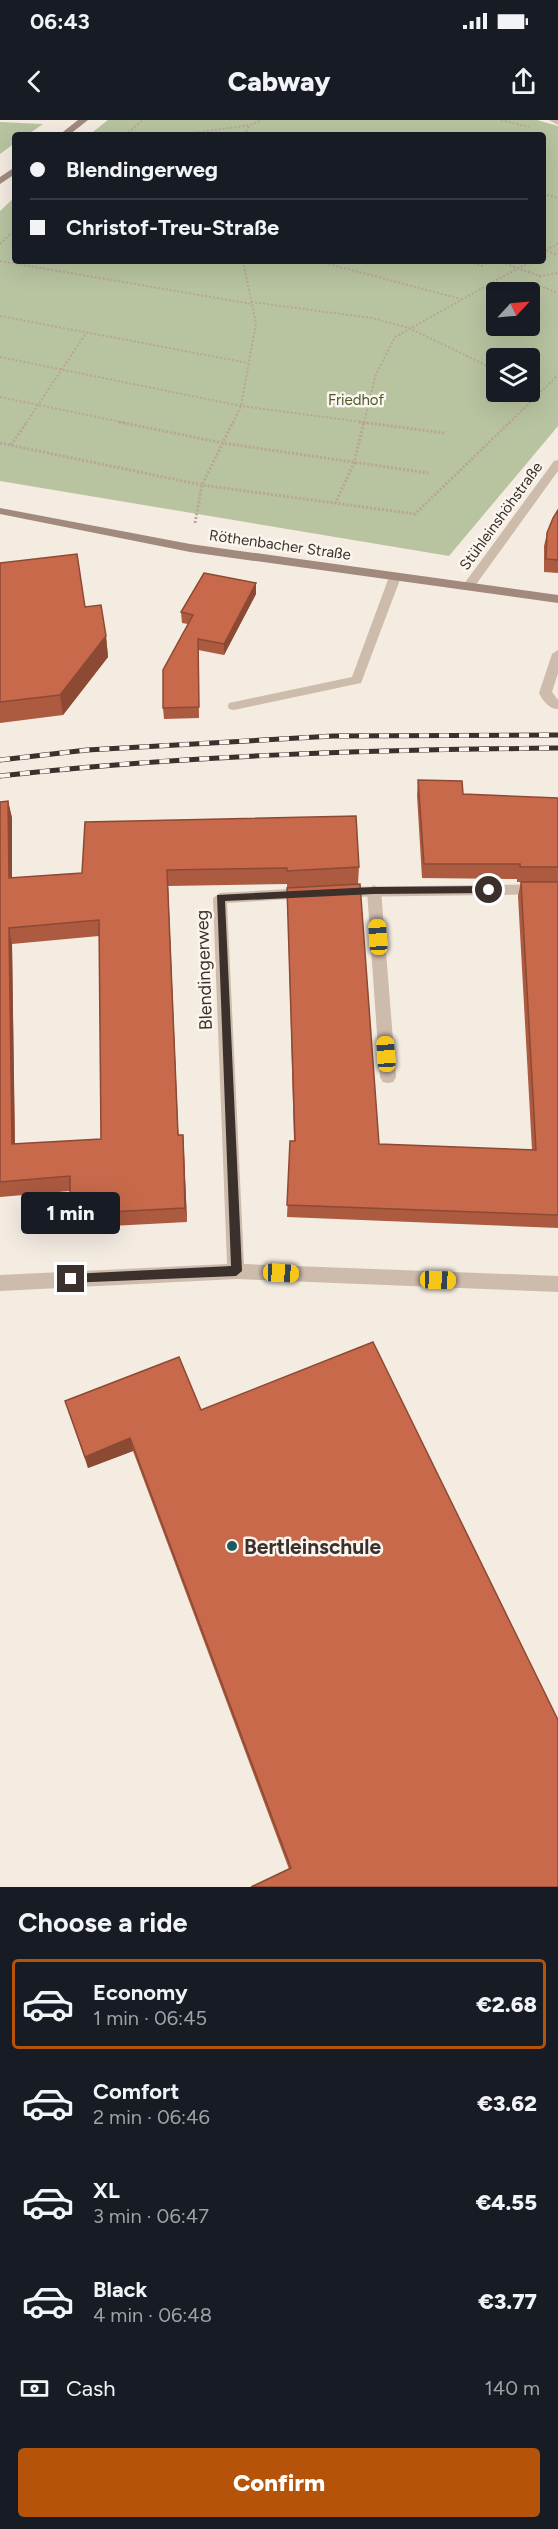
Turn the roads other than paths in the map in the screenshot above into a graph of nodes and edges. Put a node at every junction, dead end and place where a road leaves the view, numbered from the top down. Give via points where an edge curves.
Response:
1 (84, 120) edge
2 (553, 120) edge
3 (558, 122) edge
4 (67, 132) edge
5 (558, 463) edge
6 (0, 511) edge
7 (395, 577) junction
8 (468, 587) junction
9 (558, 599) edge
10 (558, 654) edge
11 (558, 705) edge
12 (234, 706) dead end
13 (558, 889) edge
14 (374, 890) junction
15 (388, 1077) dead end
16 (236, 1271) junction
17 (0, 1283) edge
18 (558, 1284) edge

1 - 4 main road
2 - 3 street
5 - 8 street, Stühleinshöhstraße
6 - 7 main road, Röthenbacher Straße via 190,548
7 - 8 main road, Röthenbacher Straße
7 - 12 street via 357,680
8 - 9 main road, Röthenbacher Straße
10 - 11 street via 545,693
13 - 14 street, Blendingerweg
14 - 15 street
14 - 16 street, Blendingerweg via 220,898
16 - 17 street
16 - 18 street

